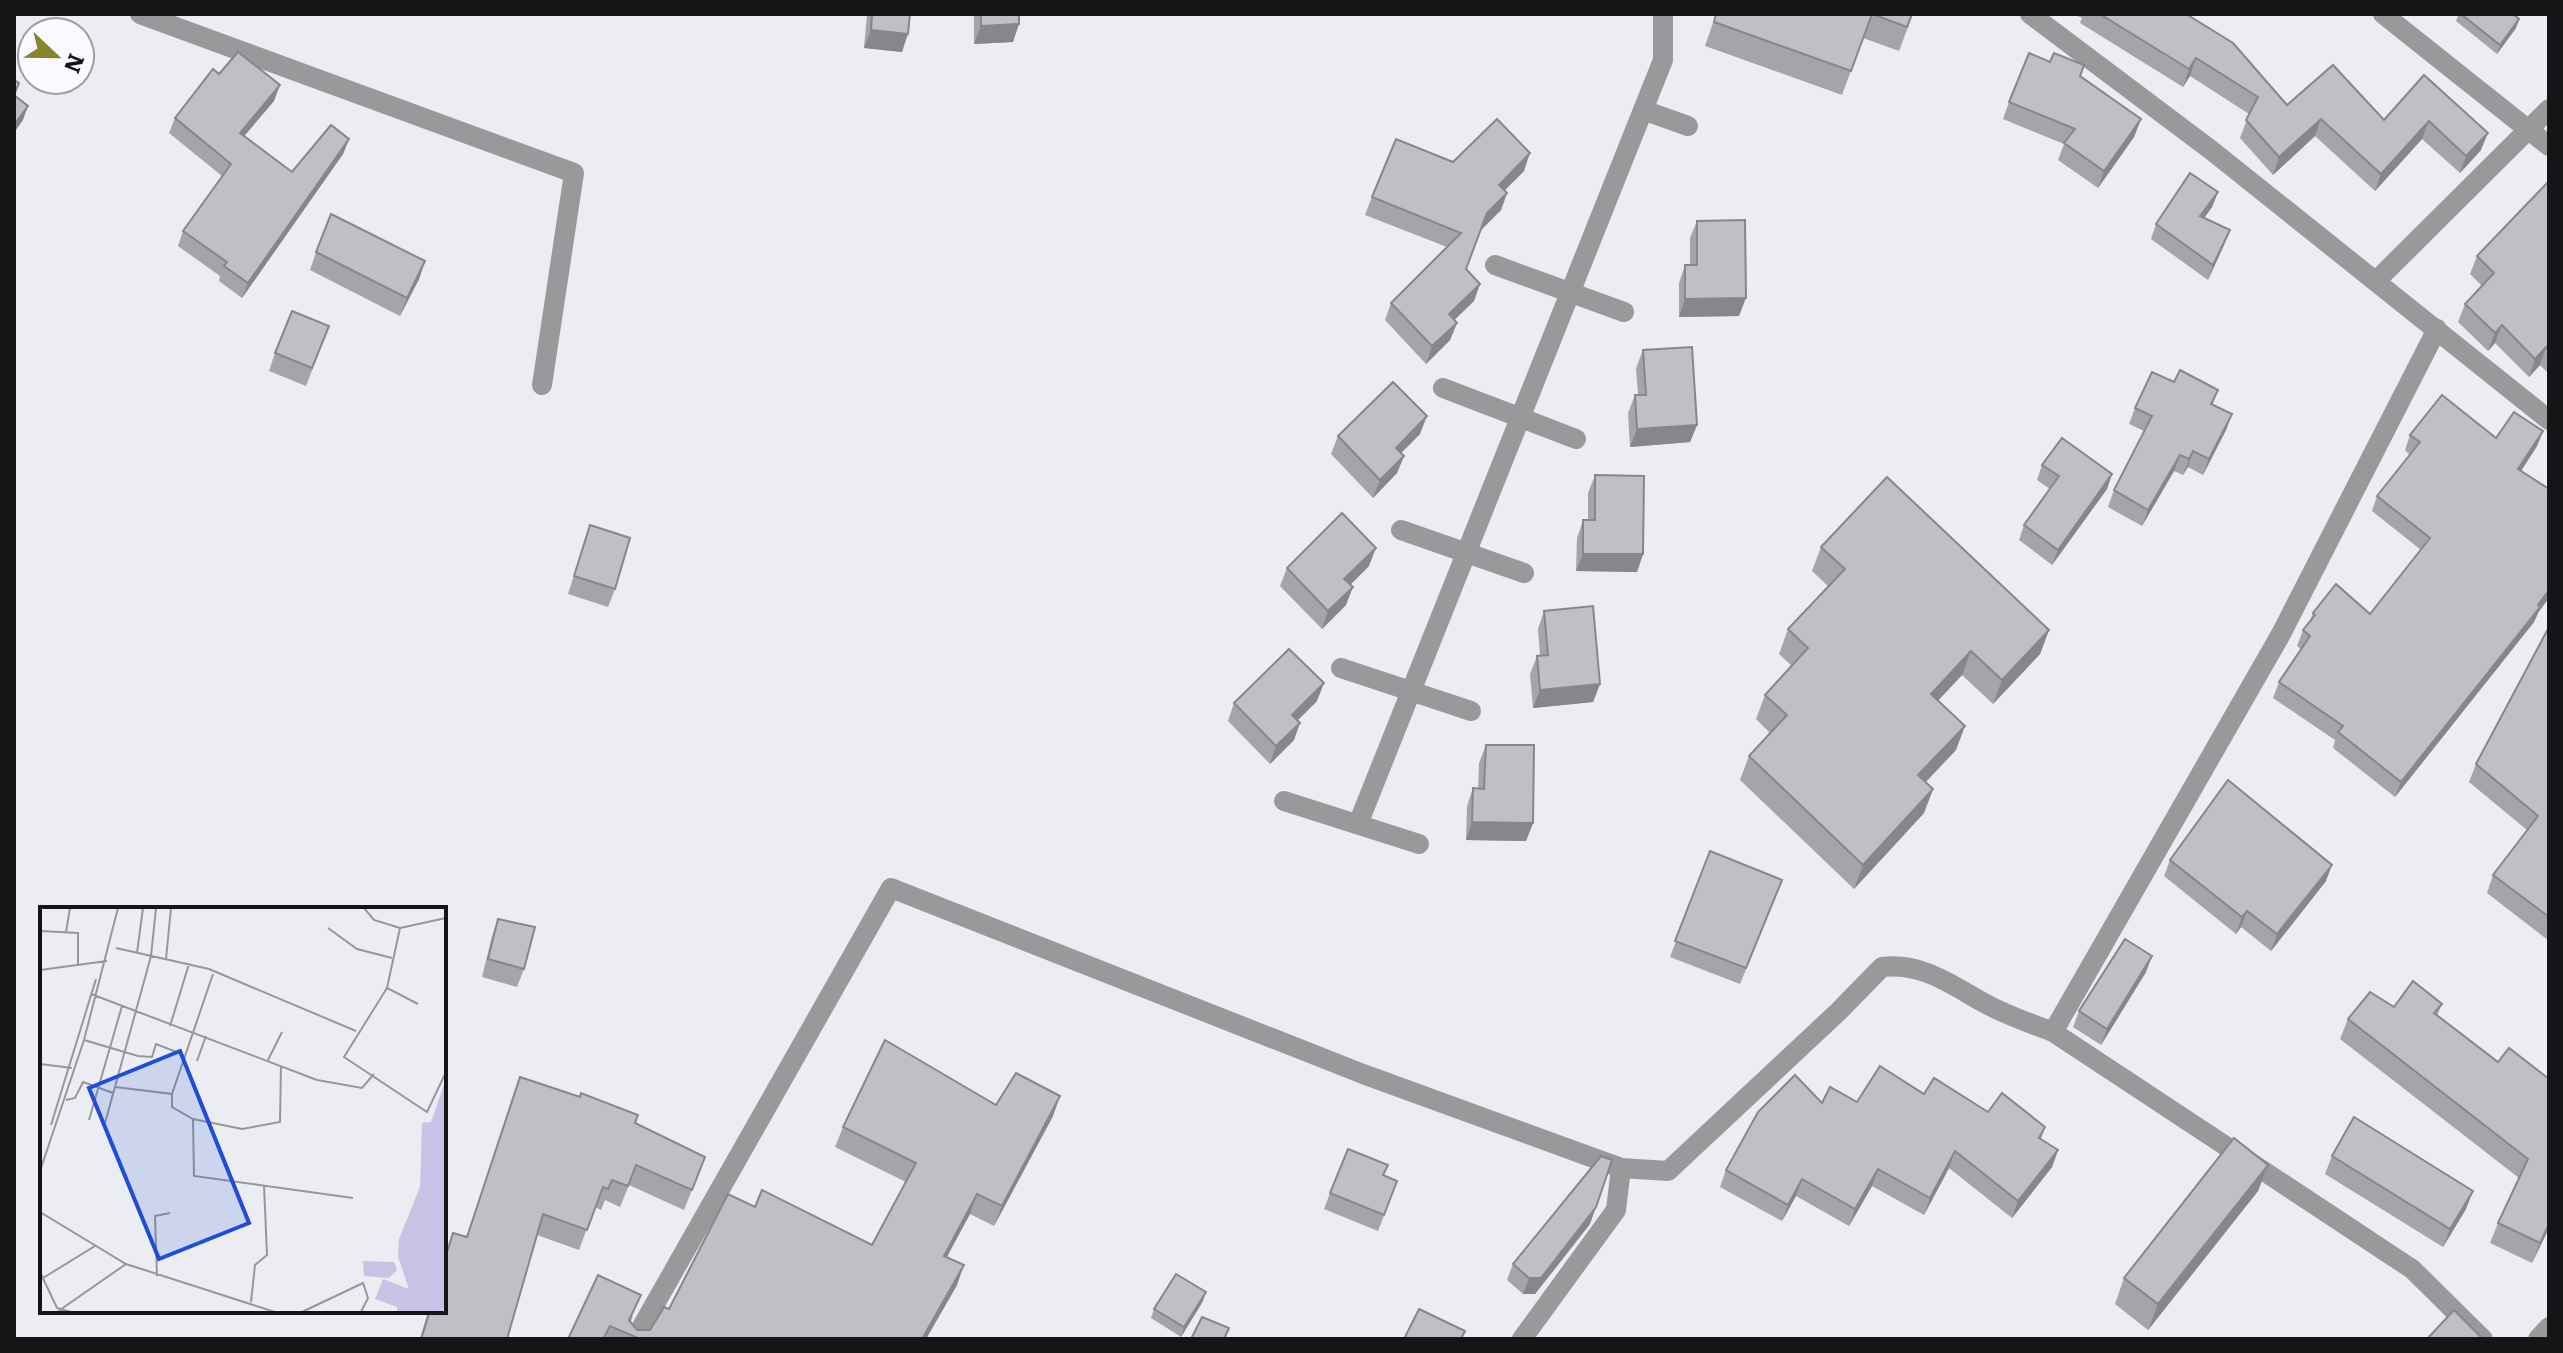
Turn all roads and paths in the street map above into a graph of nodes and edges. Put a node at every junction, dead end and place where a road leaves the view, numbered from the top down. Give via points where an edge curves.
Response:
1 (140, 14) edge
2 (1663, 14) edge
3 (2030, 14) edge
4 (2383, 14) edge
5 (2549, 109) edge
6 (1643, 110) junction
7 (1688, 126) dead end
8 (2529, 129) junction
9 (2549, 146) edge
10 (1495, 265) dead end
11 (2377, 280) junction
12 (1570, 292) junction
13 (1624, 312) dead end
14 (2437, 329) junction
15 (542, 385) dead end
16 (1443, 388) dead end
17 (1519, 419) junction
18 (2549, 420) edge
19 (1576, 439) dead end
20 (1401, 530) dead end
21 (1466, 553) junction
22 (1524, 573) dead end
23 (1341, 668) dead end
24 (1409, 691) junction
25 (1471, 711) dead end
26 (1284, 801) dead end
27 (1358, 824) junction
28 (1419, 844) dead end
29 (2053, 1032) junction
30 (1621, 1168) junction
31 (2549, 1327) edge
32 (635, 1339) edge
33 (1522, 1339) edge
34 (2483, 1339) edge
35 (2538, 1339) edge

1 - 15 street via 574,173
2 - 6 street via 1663,60
3 - 11 street
4 - 8 street
5 - 8 street
6 - 7 street
6 - 12 street
8 - 9 street
8 - 11 street
10 - 12 street
11 - 14 street
12 - 13 street
12 - 17 street
14 - 18 street
14 - 29 street via 2281,634
16 - 17 street
17 - 19 street
17 - 21 street
20 - 21 street
21 - 22 street
21 - 24 street
23 - 24 street
24 - 25 street
24 - 27 street
26 - 27 street
27 - 28 street
29 - 30 street via 1949,981 1916,969 1882,967 1668,1171
29 - 34 street via 2412,1269
30 - 32 street via 1363,1074 891,888
30 - 33 street via 1616,1210
31 - 35 street

